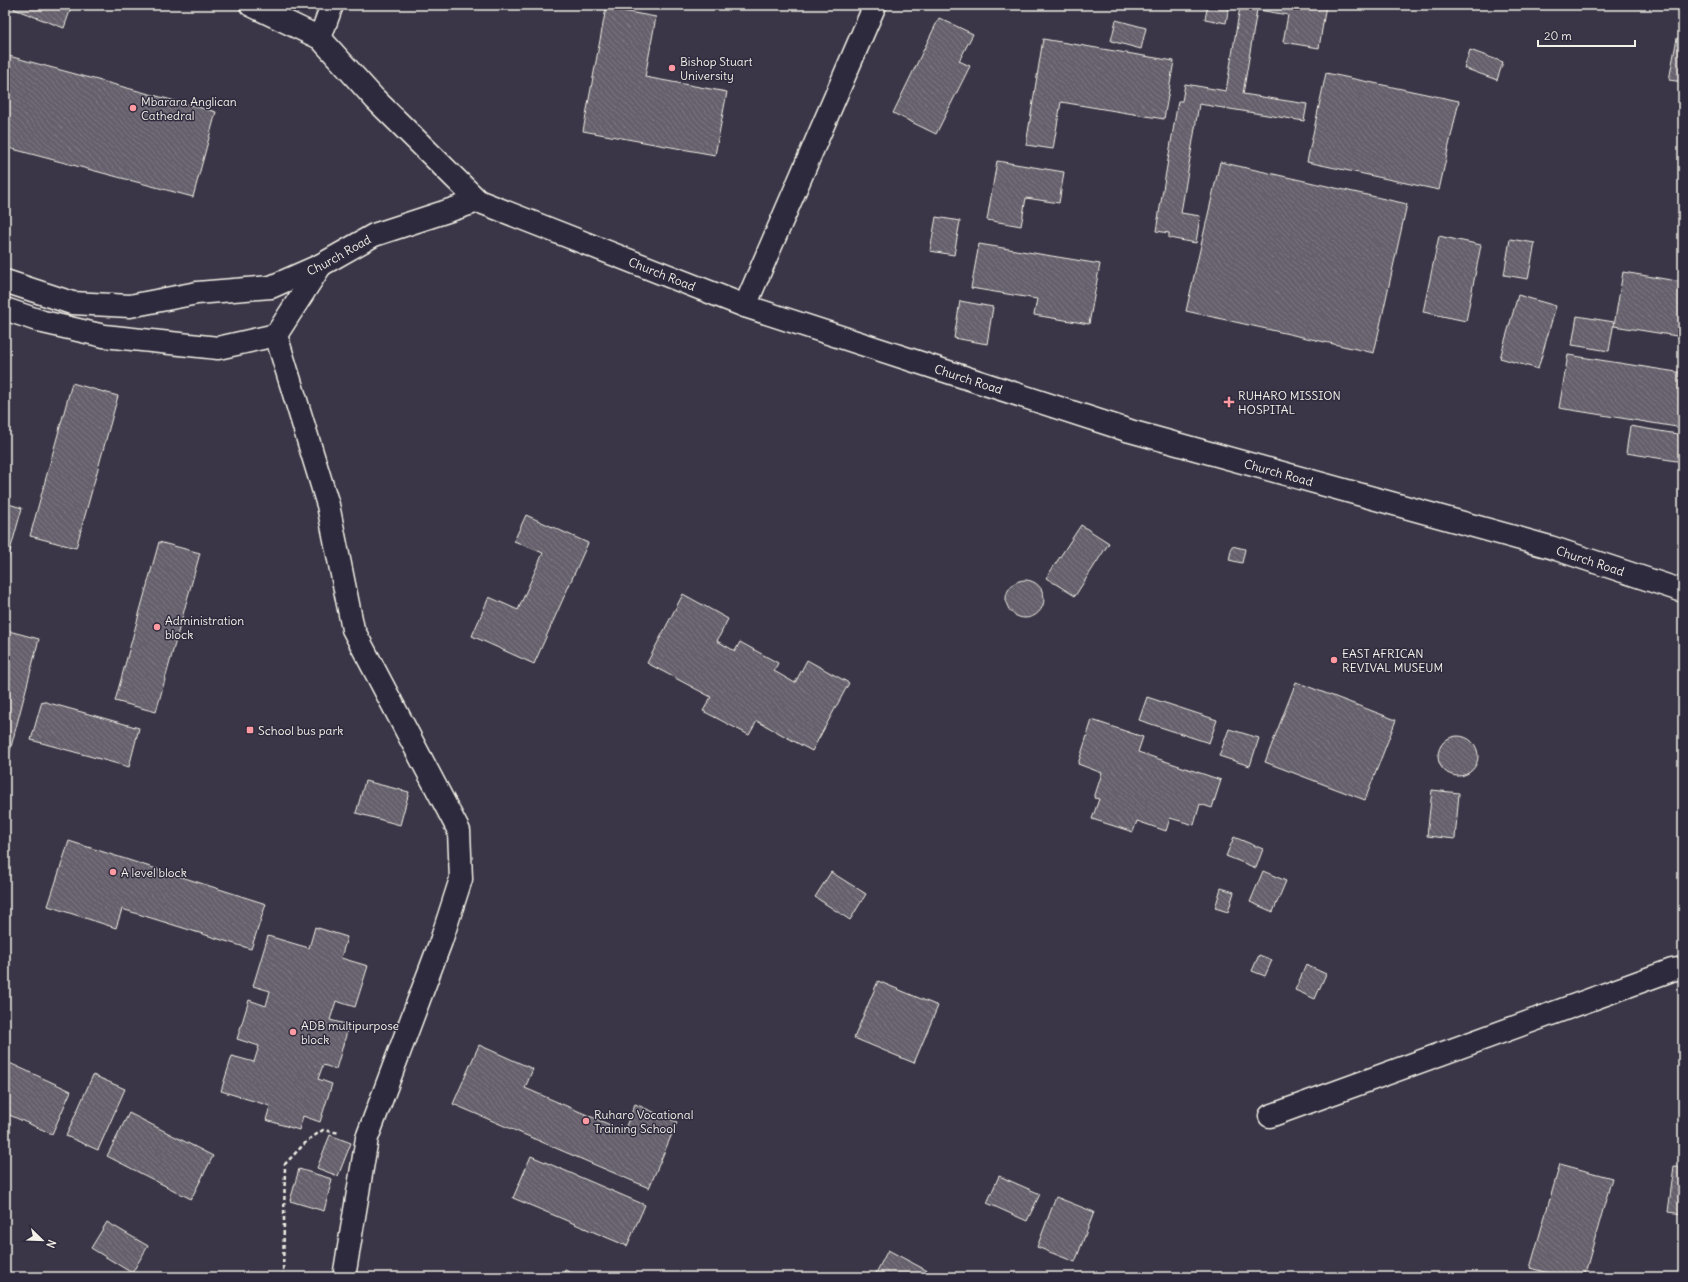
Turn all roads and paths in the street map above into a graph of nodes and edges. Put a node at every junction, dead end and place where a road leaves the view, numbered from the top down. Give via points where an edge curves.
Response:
1 (252, 5) edge
2 (332, 5) edge
3 (875, 5) edge
4 (320, 38) junction
5 (478, 201) junction
6 (321, 265) junction
7 (5, 281) edge
8 (745, 306) junction
9 (5, 309) edge
10 (276, 335) junction
11 (1683, 591) edge
12 (1683, 968) edge
13 (1270, 1116) dead end
14 (366, 1138) junction
15 (283, 1277) edge
16 (344, 1277) edge

1 - 4 street
2 - 4 street
3 - 8 street
4 - 5 street via 375,99
5 - 6 street, Church Road via 374,234
5 - 8 street, Church Road
6 - 7 street, Church Road via 272,287 197,293 130,306 72,303
6 - 10 street
8 - 11 street, Church Road via 1130,431 1550,547
9 - 10 street via 43,322 104,336 218,348
10 - 14 street via 328,505 353,629 459,830 461,879
12 - 13 street
14 - 15 path via 323,1130 308,1140 285,1164
14 - 16 street

